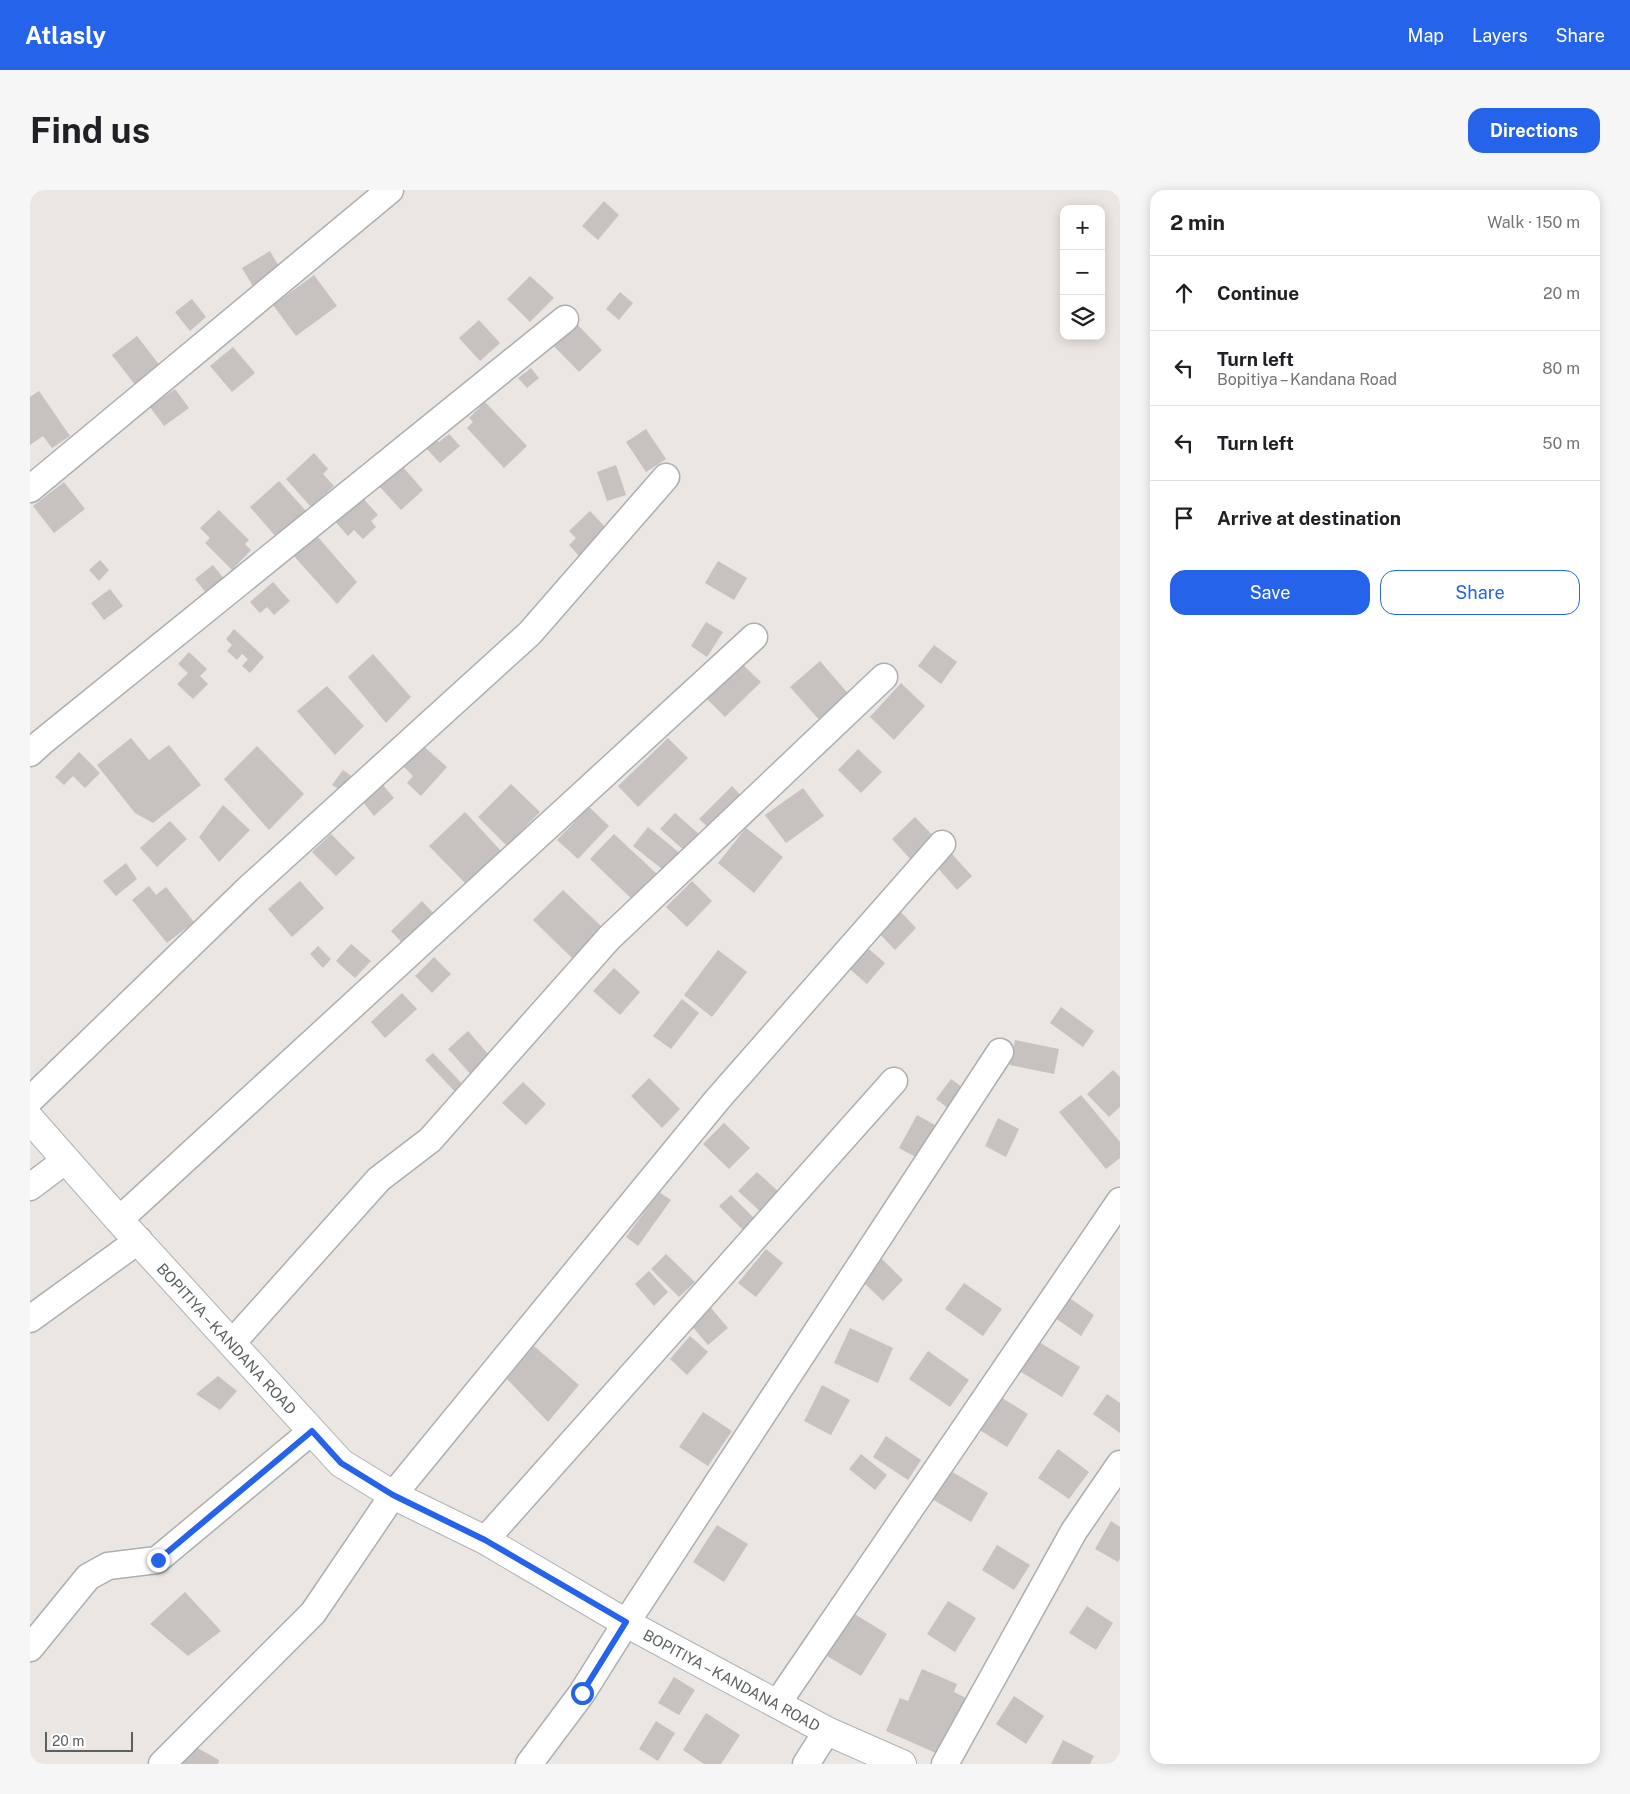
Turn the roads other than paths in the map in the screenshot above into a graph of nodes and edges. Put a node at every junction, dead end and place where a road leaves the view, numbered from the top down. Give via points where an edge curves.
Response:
1 (390, 190) edge
2 (565, 319) dead end
3 (666, 477) dead end
4 (30, 489) edge
5 (754, 638) dead end
6 (884, 677) dead end
7 (30, 753) edge
8 (942, 844) dead end
9 (1000, 1052) dead end
10 (894, 1081) dead end
11 (30, 1100) edge
12 (30, 1119) edge
13 (66, 1160) junction
14 (30, 1187) edge
15 (1120, 1201) edge
16 (119, 1220) junction
17 (139, 1240) junction
18 (30, 1319) edge
19 (232, 1343) junction
20 (312, 1431) junction
21 (1120, 1464) edge
22 (393, 1495) junction
23 (485, 1540) junction
24 (626, 1622) junction
25 (30, 1648) edge
26 (777, 1704) junction
27 (827, 1731) junction
28 (162, 1764) edge
29 (529, 1764) edge
30 (806, 1764) edge
31 (902, 1764) edge
32 (945, 1764) edge

1 - 4 street
2 - 7 street
3 - 11 street via 530,633 248,888
5 - 16 street
6 - 19 street via 609,938 430,1140 379,1179
8 - 22 street via 717,1100
9 - 24 street
10 - 23 street
12 - 13 street, BOPITIYA – KANDANA ROAD
13 - 14 street
13 - 16 street, BOPITIYA – KANDANA ROAD
15 - 26 street
16 - 17 street, BOPITIYA – KANDANA ROAD
17 - 18 street
17 - 19 street, BOPITIYA – KANDANA ROAD
19 - 20 street, BOPITIYA – KANDANA ROAD
20 - 22 street, BOPITIYA – KANDANA ROAD via 341,1463
20 - 25 street via 158,1560 108,1566 88,1577
21 - 32 street via 1074,1531
22 - 23 street, BOPITIYA – KANDANA ROAD
22 - 28 street via 313,1613
23 - 24 street, BOPITIYA – KANDANA ROAD
24 - 26 street, BOPITIYA – KANDANA ROAD
24 - 29 street via 582,1693
26 - 27 street, BOPITIYA – KANDANA ROAD
27 - 30 street
27 - 31 street, BOPITIYA – KANDANA ROAD

